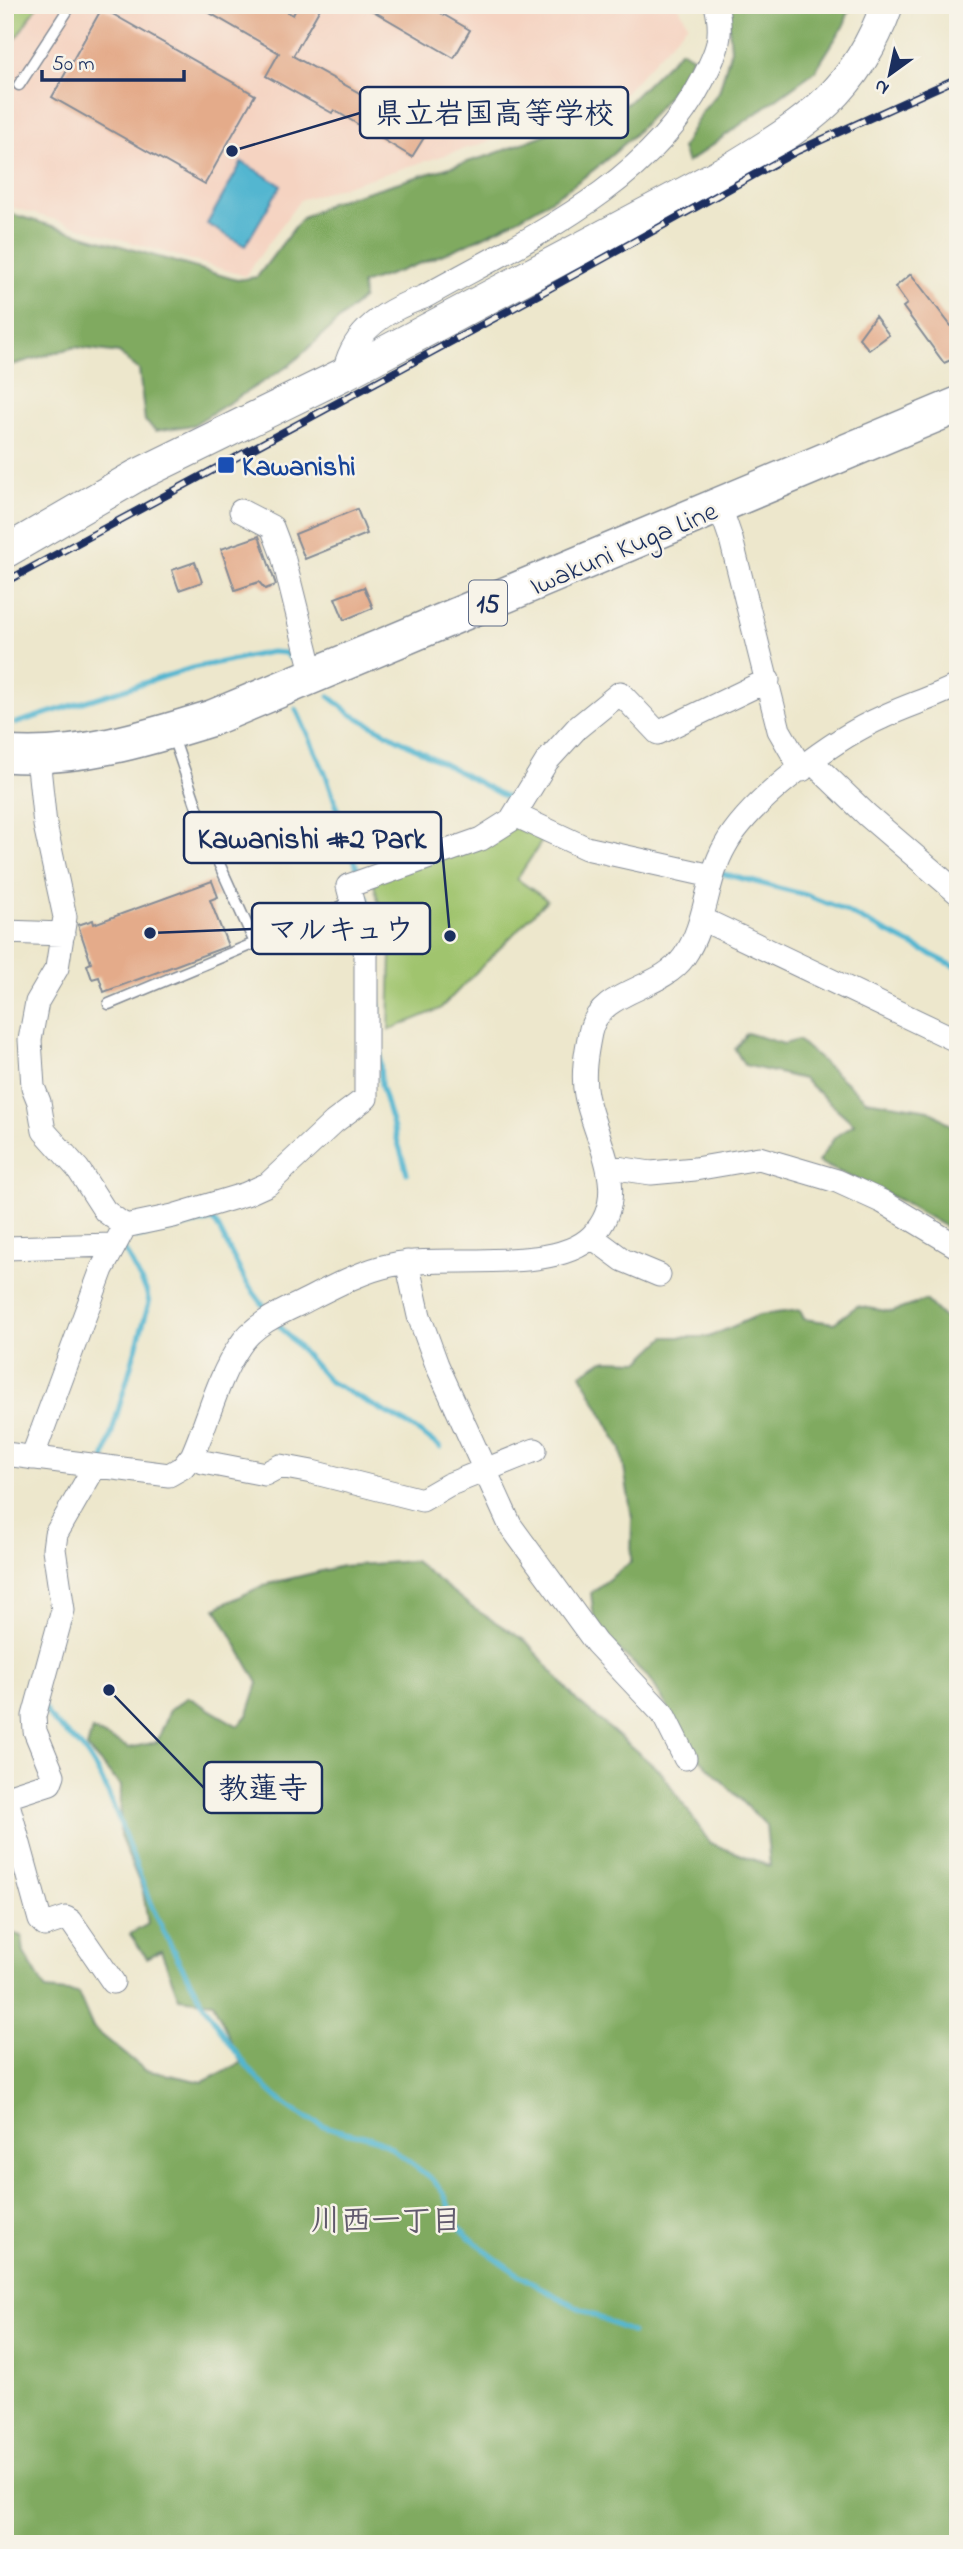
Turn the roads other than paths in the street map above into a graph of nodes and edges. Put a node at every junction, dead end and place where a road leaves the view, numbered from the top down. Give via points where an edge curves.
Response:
1 (71, 5) edge
2 (716, 5) edge
3 (887, 5) edge
4 (19, 85) dead end
5 (344, 374) junction
6 (958, 405) edge
7 (720, 507) junction
8 (241, 511) dead end
9 (5, 552) edge
10 (313, 676) junction
11 (768, 680) junction
12 (958, 685) edge
13 (171, 731) junction
14 (22, 756) edge
15 (807, 766) junction
16 (518, 809) junction
17 (712, 876) junction
18 (958, 893) edge
19 (352, 902) junction
20 (702, 919) junction
21 (5, 932) edge
22 (63, 934) junction
23 (255, 943) junction
24 (109, 1004) dead end
25 (958, 1041) edge
26 (610, 1167) junction
27 (119, 1235) junction
28 (592, 1237) junction
29 (958, 1247) edge
30 (5, 1248) edge
31 (407, 1262) junction
32 (659, 1275) dead end
33 (535, 1450) dead end
34 (5, 1454) edge
35 (192, 1456) junction
36 (32, 1458) junction
37 (94, 1468) junction
38 (472, 1476) junction
39 (685, 1758) dead end
40 (113, 1982) dead end

1 - 4 lane
2 - 5 street via 721,26 716,53 695,94 667,133 632,167 567,215 367,327 347,354
3 - 5 street via 860,65 836,95 792,131 734,167
5 - 9 street via 136,476
6 - 7 main road, Iwakuni Kuga Line / 15
7 - 10 main road, Iwakuni Kuga Line / 15
7 - 11 street
8 - 10 street via 272,527
10 - 13 main road, Iwakuni Kuga Line / 15
11 - 15 street via 779,730
11 - 16 street via 658,733 620,693 577,728 547,761
12 - 15 street via 848,735
13 - 14 main road, Iwakuni Kuga Line / 15 via 109,747
13 - 23 lane via 216,859
14 - 22 street via 65,905
15 - 17 street via 745,817
15 - 18 street
16 - 17 street via 586,848
16 - 19 street via 481,839 355,881 348,886
17 - 20 street
19 - 23 lane
19 - 27 street via 366,955 366,1098 268,1184
20 - 25 street
20 - 26 street via 683,958 647,987 600,1011 591,1028 585,1091
21 - 22 street
22 - 27 street via 57,968 37,1002 30,1040 33,1087 44,1131 78,1169
23 - 24 lane
26 - 28 street via 608,1203
26 - 29 street via 651,1172 759,1158 849,1186
27 - 30 street
27 - 36 street
28 - 31 street via 562,1254 535,1258
28 - 32 street via 623,1259
31 - 35 street via 388,1265 273,1317 239,1346
31 - 38 street via 419,1316
33 - 38 street
34 - 36 street
35 - 37 street via 169,1475
35 - 38 street via 265,1474 280,1466 301,1470 422,1500
36 - 37 street
37 - 40 street via 56,1534 63,1610 33,1716 53,1775 50,1783 7,1800 40,1920 45,1925 66,1918 71,1922
38 - 39 street via 596,1643 663,1714

